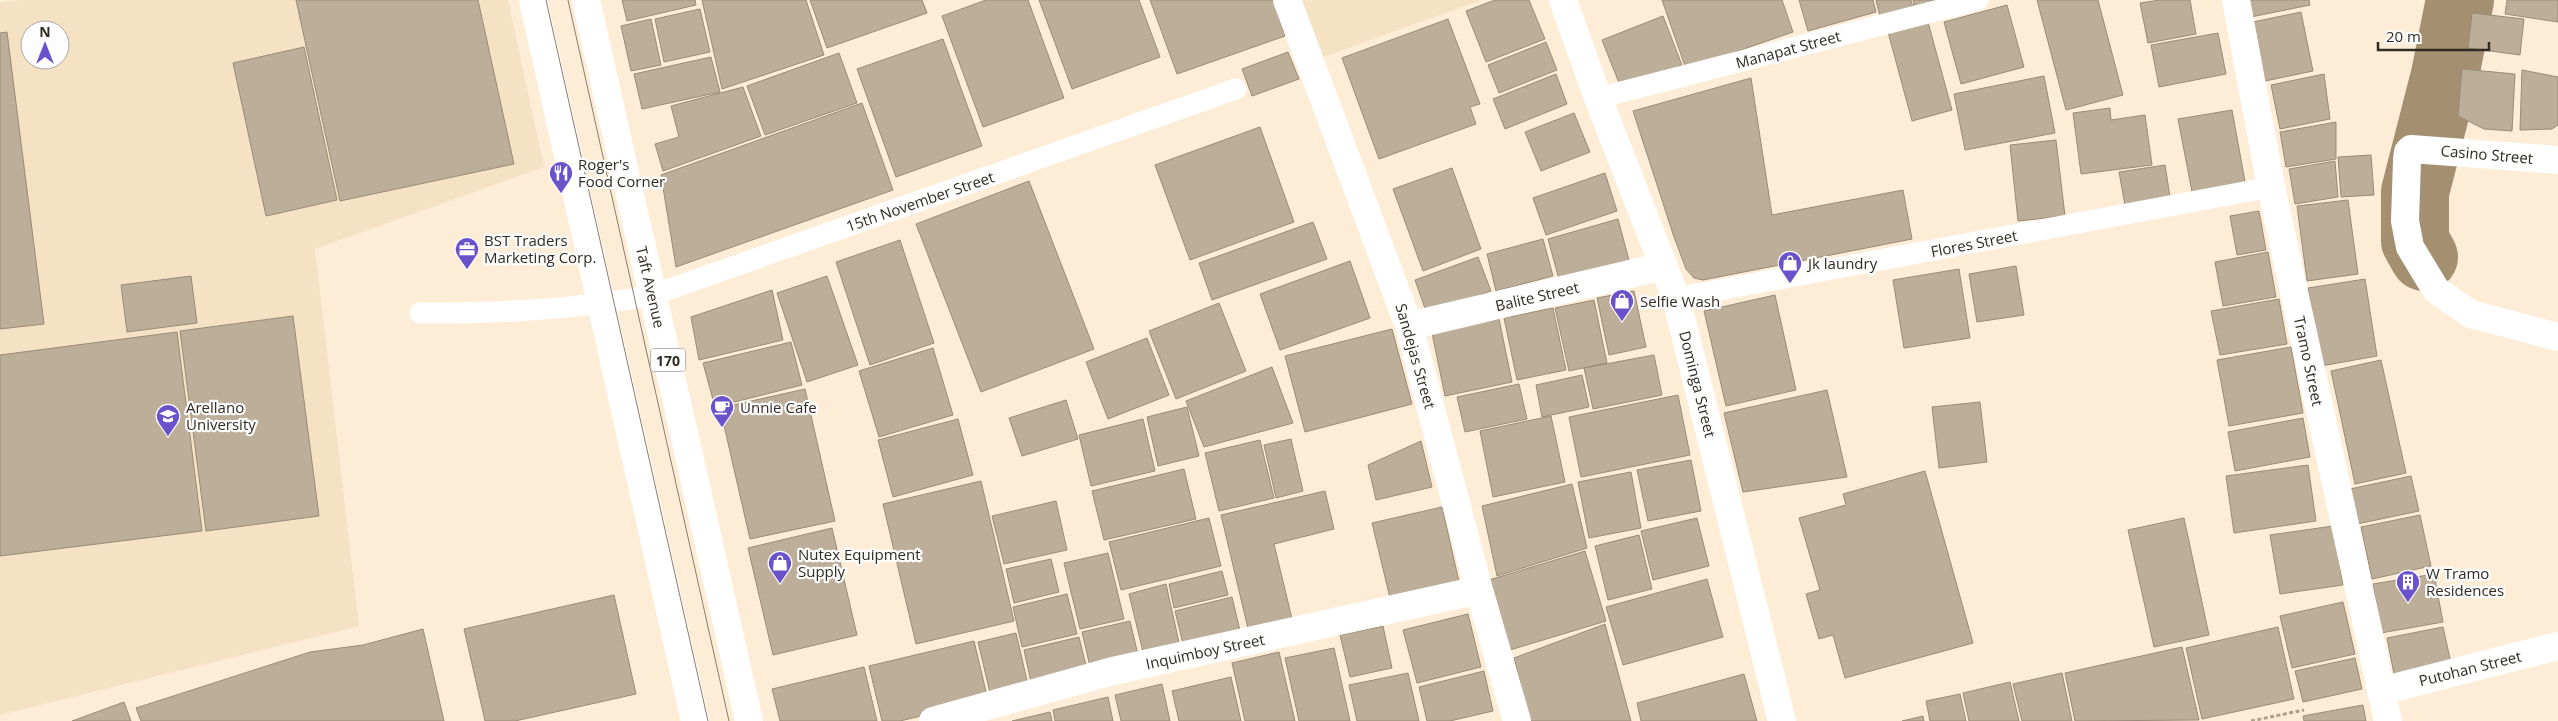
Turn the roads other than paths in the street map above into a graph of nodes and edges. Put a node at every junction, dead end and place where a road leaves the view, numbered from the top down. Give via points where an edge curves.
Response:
1 (533, 0) edge
2 (586, 0) edge
3 (1287, 0) edge
4 (1563, 0) edge
5 (1978, 0) edge
6 (2236, 0) edge
7 (1236, 89) dead end
8 (1598, 98) junction
9 (2558, 160) edge
10 (2271, 187) junction
11 (1664, 266) junction
12 (653, 295) junction
13 (1676, 298) junction
14 (602, 305) junction
15 (420, 313) dead end
16 (1409, 326) junction
17 (2558, 337) edge
18 (1479, 590) junction
19 (2558, 646) edge
20 (2381, 691) junction
21 (695, 721) edge
22 (749, 721) edge
23 (933, 721) edge
24 (1517, 721) edge
25 (1782, 721) edge
26 (2388, 721) edge

1 - 14 street
2 - 12 street, Taft Avenue / 170
3 - 16 street, Sandejas Street
4 - 8 street, Dominga Street
5 - 8 lane, Manapat Street
6 - 10 street, Tramo Street
7 - 12 lane, 15th November Street
8 - 11 street, Dominga Street
9 - 17 street, Casino Street via 2415,148 2408,152 2407,160 2406,221 2410,247 2436,290 2471,314
10 - 13 lane, Flores Street
10 - 20 street, Tramo Street
11 - 13 street, Dominga Street
11 - 16 street, Balite Street
12 - 14 lane, 15th November Street
12 - 22 street, Taft Avenue / 170
13 - 25 street, Dominga Street
14 - 15 lane, 15th November Street via 483,313
14 - 21 street
16 - 18 street, Sandejas Street
18 - 23 street, Inquimboy Street via 1113,671
18 - 24 street, Sandejas Street
19 - 20 street, Putohan Street
20 - 26 street, Tramo Street

